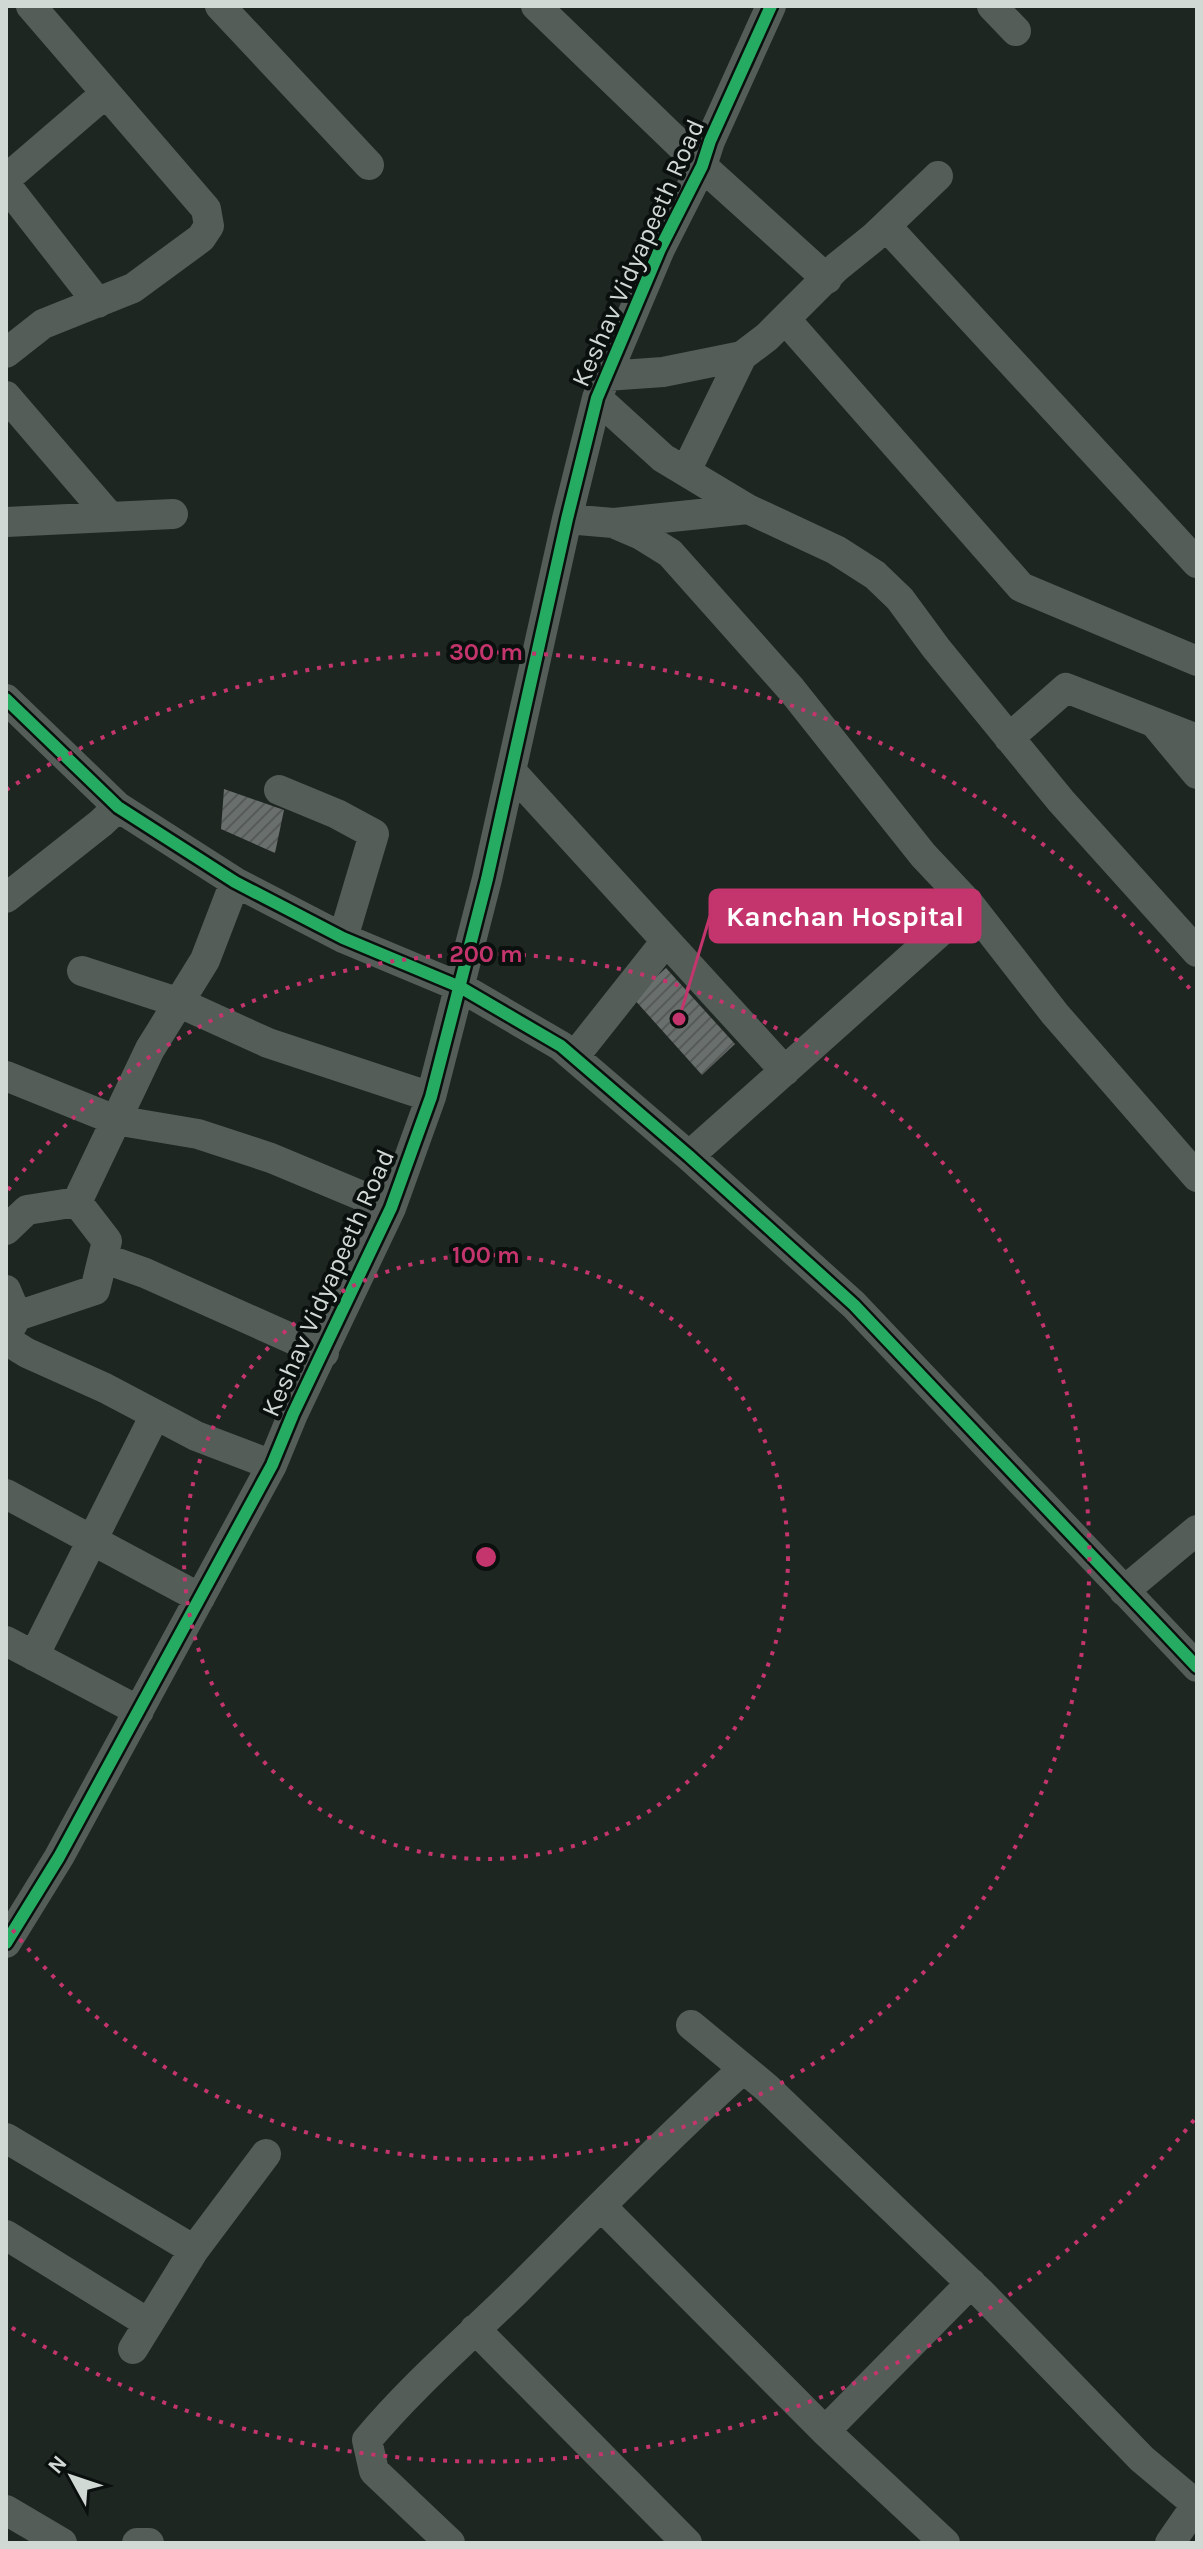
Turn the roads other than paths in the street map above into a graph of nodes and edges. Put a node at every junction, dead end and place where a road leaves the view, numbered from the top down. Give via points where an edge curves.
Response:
1 (31, 6) edge
2 (220, 6) edge
3 (536, 6) edge
4 (771, 6) edge
5 (992, 6) edge
6 (1016, 31) dead end
7 (106, 93) junction
8 (369, 165) dead end
9 (702, 166) junction
10 (938, 176) dead end
11 (6, 182) edge
12 (886, 226) junction
13 (827, 279) junction
14 (98, 303) junction
15 (786, 320) junction
16 (6, 353) edge
17 (742, 356) junction
18 (602, 387) junction
19 (6, 396) edge
20 (686, 471) junction
21 (748, 509) junction
22 (173, 514) dead end
23 (110, 517) junction
24 (567, 519) junction
25 (6, 522) edge
26 (613, 523) junction
27 (1197, 563) edge
28 (1197, 661) edge
29 (10, 712) edge
30 (1155, 723) junction
31 (1009, 738) junction
32 (1197, 739) edge
33 (511, 771) junction
34 (1197, 774) edge
35 (279, 790) dead end
36 (118, 807) junction
37 (235, 882) junction
38 (6, 898) edge
39 (970, 905) junction
40 (343, 938) junction
41 (666, 941) junction
42 (1197, 952) edge
43 (82, 971) dead end
44 (460, 987) junction
45 (180, 1003) junction
46 (574, 1057) junction
47 (785, 1071) junction
48 (6, 1076) edge
49 (431, 1097) junction
50 (115, 1120) junction
51 (689, 1156) junction
52 (1197, 1177) edge
53 (77, 1202) junction
54 (391, 1208) junction
55 (6, 1230) edge
56 (103, 1258) junction
57 (9, 1320) edge
58 (324, 1353) junction
59 (155, 1415) junction
60 (272, 1465) junction
61 (6, 1494) edge
62 (1197, 1530) edge
63 (93, 1540) junction
64 (1124, 1591) junction
65 (200, 1598) junction
66 (6, 1641) edge
67 (34, 1656) junction
68 (1197, 1667) edge
69 (139, 1711) junction
70 (6, 1943) edge
71 (691, 2025) dead end
72 (743, 2069) junction
73 (6, 2138) edge
74 (266, 2154) dead end
75 (602, 2207) junction
76 (6, 2235) edge
77 (194, 2250) junction
78 (971, 2283) junction
79 (475, 2329) junction
80 (825, 2431) junction
81 (1195, 2509) edge
82 (6, 2510) edge
83 (62, 2543) edge
84 (137, 2543) edge
85 (149, 2543) edge
86 (450, 2543) edge
87 (687, 2543) edge
88 (945, 2543) edge
89 (1170, 2543) edge

1 - 7 street
2 - 8 street
3 - 9 street
4 - 9 street, Keshav Vidyapeeth Road
5 - 6 street
7 - 11 street
7 - 14 street via 206,209 209,226 201,238 133,288
9 - 13 street
9 - 18 street, Keshav Vidyapeeth Road via 660,249
10 - 12 street
11 - 14 street
12 - 13 street
12 - 27 street
13 - 15 street
14 - 16 street via 43,324
15 - 17 street
15 - 28 street via 1021,587
17 - 18 street
17 - 20 street
18 - 20 street via 663,458
18 - 24 street, Keshav Vidyapeeth Road
19 - 23 street
20 - 21 street
21 - 26 street
21 - 31 street via 836,550 875,575 900,599
22 - 23 street
23 - 25 street
24 - 26 street
24 - 33 street, Keshav Vidyapeeth Road
26 - 39 street via 670,553 713,598
29 - 36 street
30 - 31 street via 1066,688
30 - 32 street
30 - 34 street
31 - 42 street
33 - 41 street
33 - 44 street, Keshav Vidyapeeth Road
35 - 40 street via 374,834
36 - 37 street
36 - 38 street
37 - 40 street
37 - 45 street via 205,960
39 - 47 street
39 - 52 street via 1055,1014
40 - 44 street
41 - 46 street
41 - 47 street
43 - 45 street
44 - 46 street
44 - 49 street, Keshav Vidyapeeth Road
45 - 49 street via 268,1043
45 - 50 street
46 - 51 street
47 - 51 street
48 - 50 street
49 - 54 street, Keshav Vidyapeeth Road
50 - 53 street
50 - 54 street via 198,1134
51 - 64 street via 854,1305
53 - 55 street via 27,1210
53 - 56 street via 107,1241
54 - 58 street, Keshav Vidyapeeth Road
56 - 57 street via 95,1290
56 - 58 street
57 - 59 street via 27,1353
58 - 60 street, Keshav Vidyapeeth Road
59 - 60 street
59 - 63 street
60 - 65 street, Keshav Vidyapeeth Road
61 - 63 street
62 - 64 street
63 - 65 street
63 - 67 street
64 - 68 street
65 - 69 street, Keshav Vidyapeeth Road
66 - 67 street
67 - 69 street
69 - 70 street, Keshav Vidyapeeth Road
71 - 72 street
72 - 75 street
72 - 78 street
73 - 77 street
74 - 77 street
75 - 79 street
75 - 80 street
76 - 77 street via 140,2336
78 - 80 street
78 - 81 street
79 - 86 street via 367,2440 374,2471
79 - 87 street
80 - 88 street
81 - 89 street
82 - 83 street
84 - 85 street

